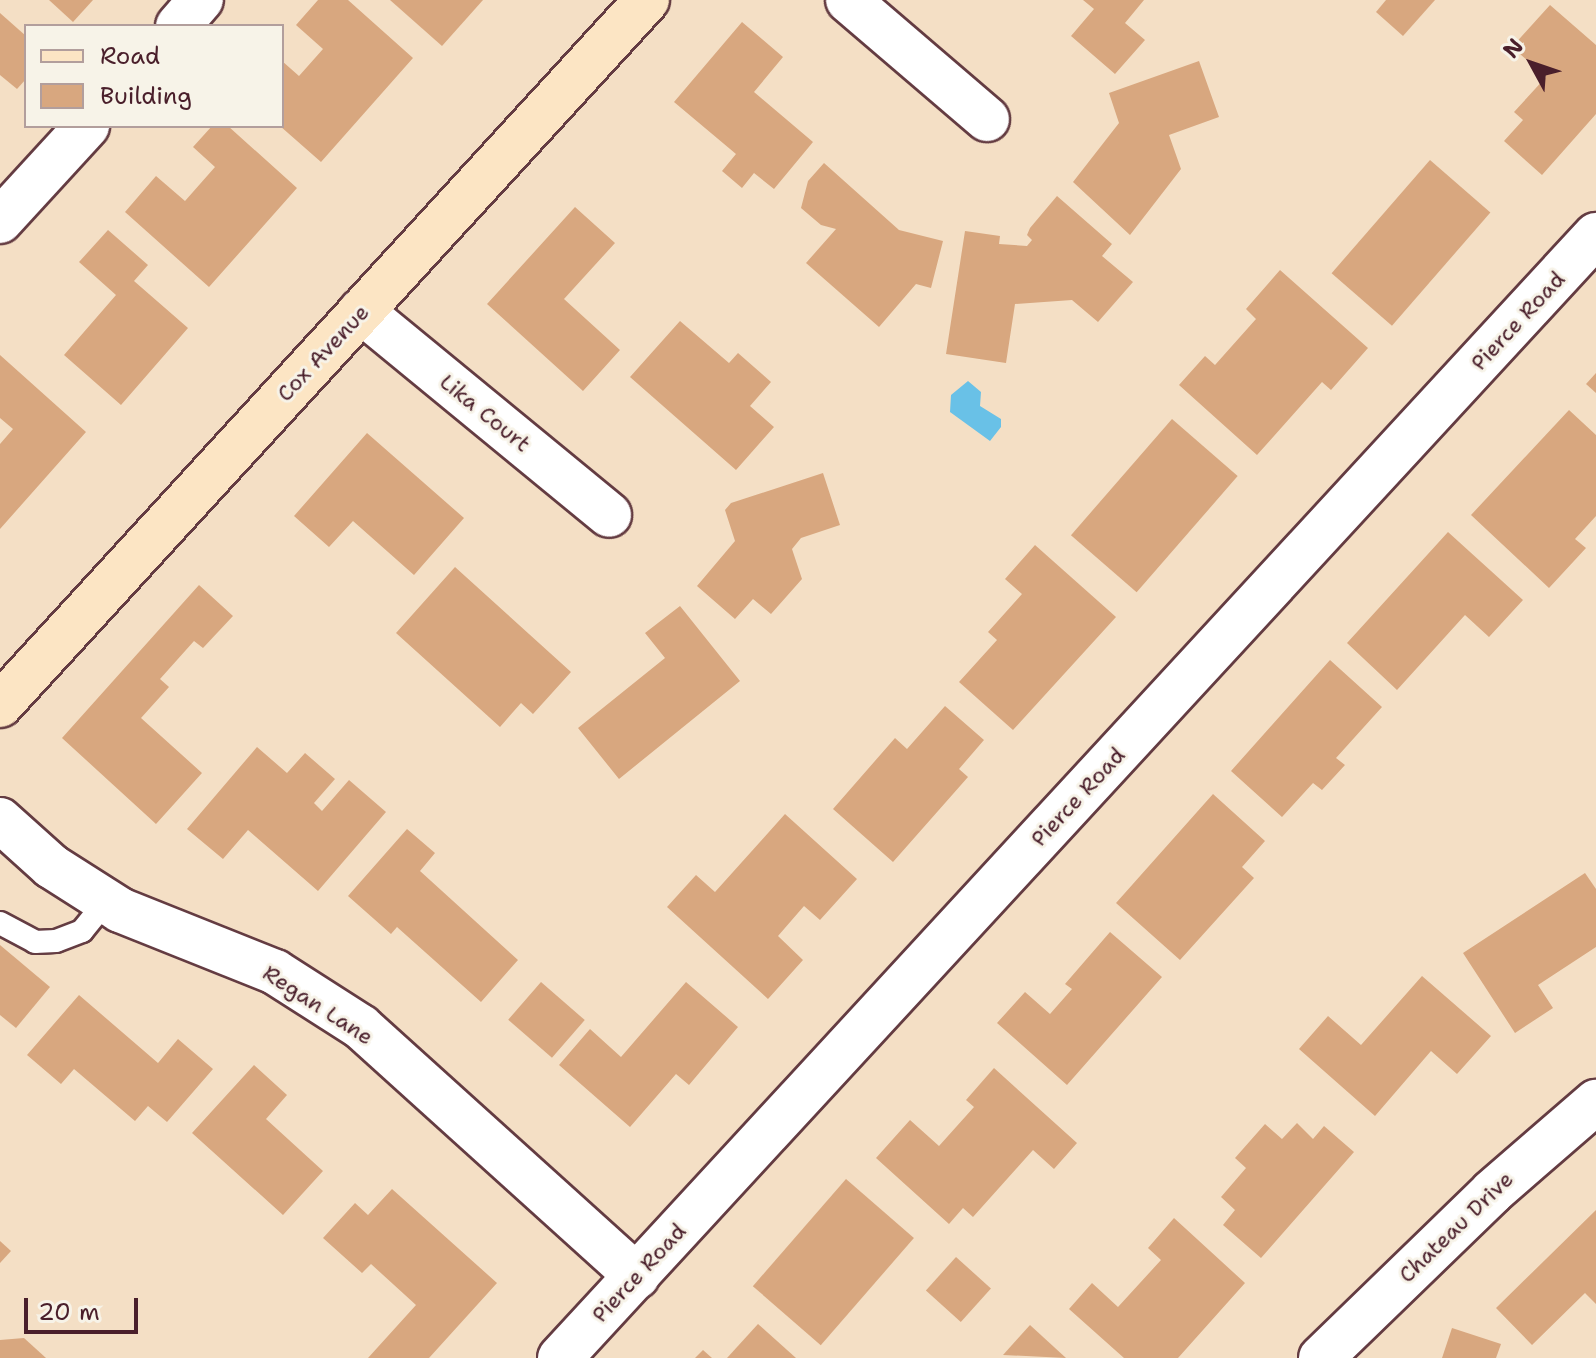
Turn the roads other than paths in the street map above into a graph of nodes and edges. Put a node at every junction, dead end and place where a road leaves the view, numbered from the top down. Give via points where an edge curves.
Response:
1 (201, 0) edge
2 (647, 0) edge
3 (848, 0) edge
4 (180, 24) edge
5 (987, 119) dead end
6 (85, 128) edge
7 (0, 221) edge
8 (1596, 235) edge
9 (361, 311) junction
10 (609, 515) dead end
11 (0, 705) edge
12 (0, 820) edge
13 (106, 901) junction
14 (0, 923) edge
15 (1596, 1102) edge
16 (637, 1276) junction
17 (560, 1358) edge
18 (1321, 1358) edge

1 - 4 street
2 - 9 main road, Cox Avenue
3 - 5 street
6 - 7 street
8 - 16 street, Pierce Road
9 - 10 street, Lika Court
9 - 11 main road, Cox Avenue
12 - 13 street, Regan Lane via 51,866
13 - 14 lane via 82,931 56,941 35,942
13 - 16 street, Regan Lane via 275,972 361,1027
15 - 18 street, Chateau Drive via 1504,1181
16 - 17 street, Pierce Road

